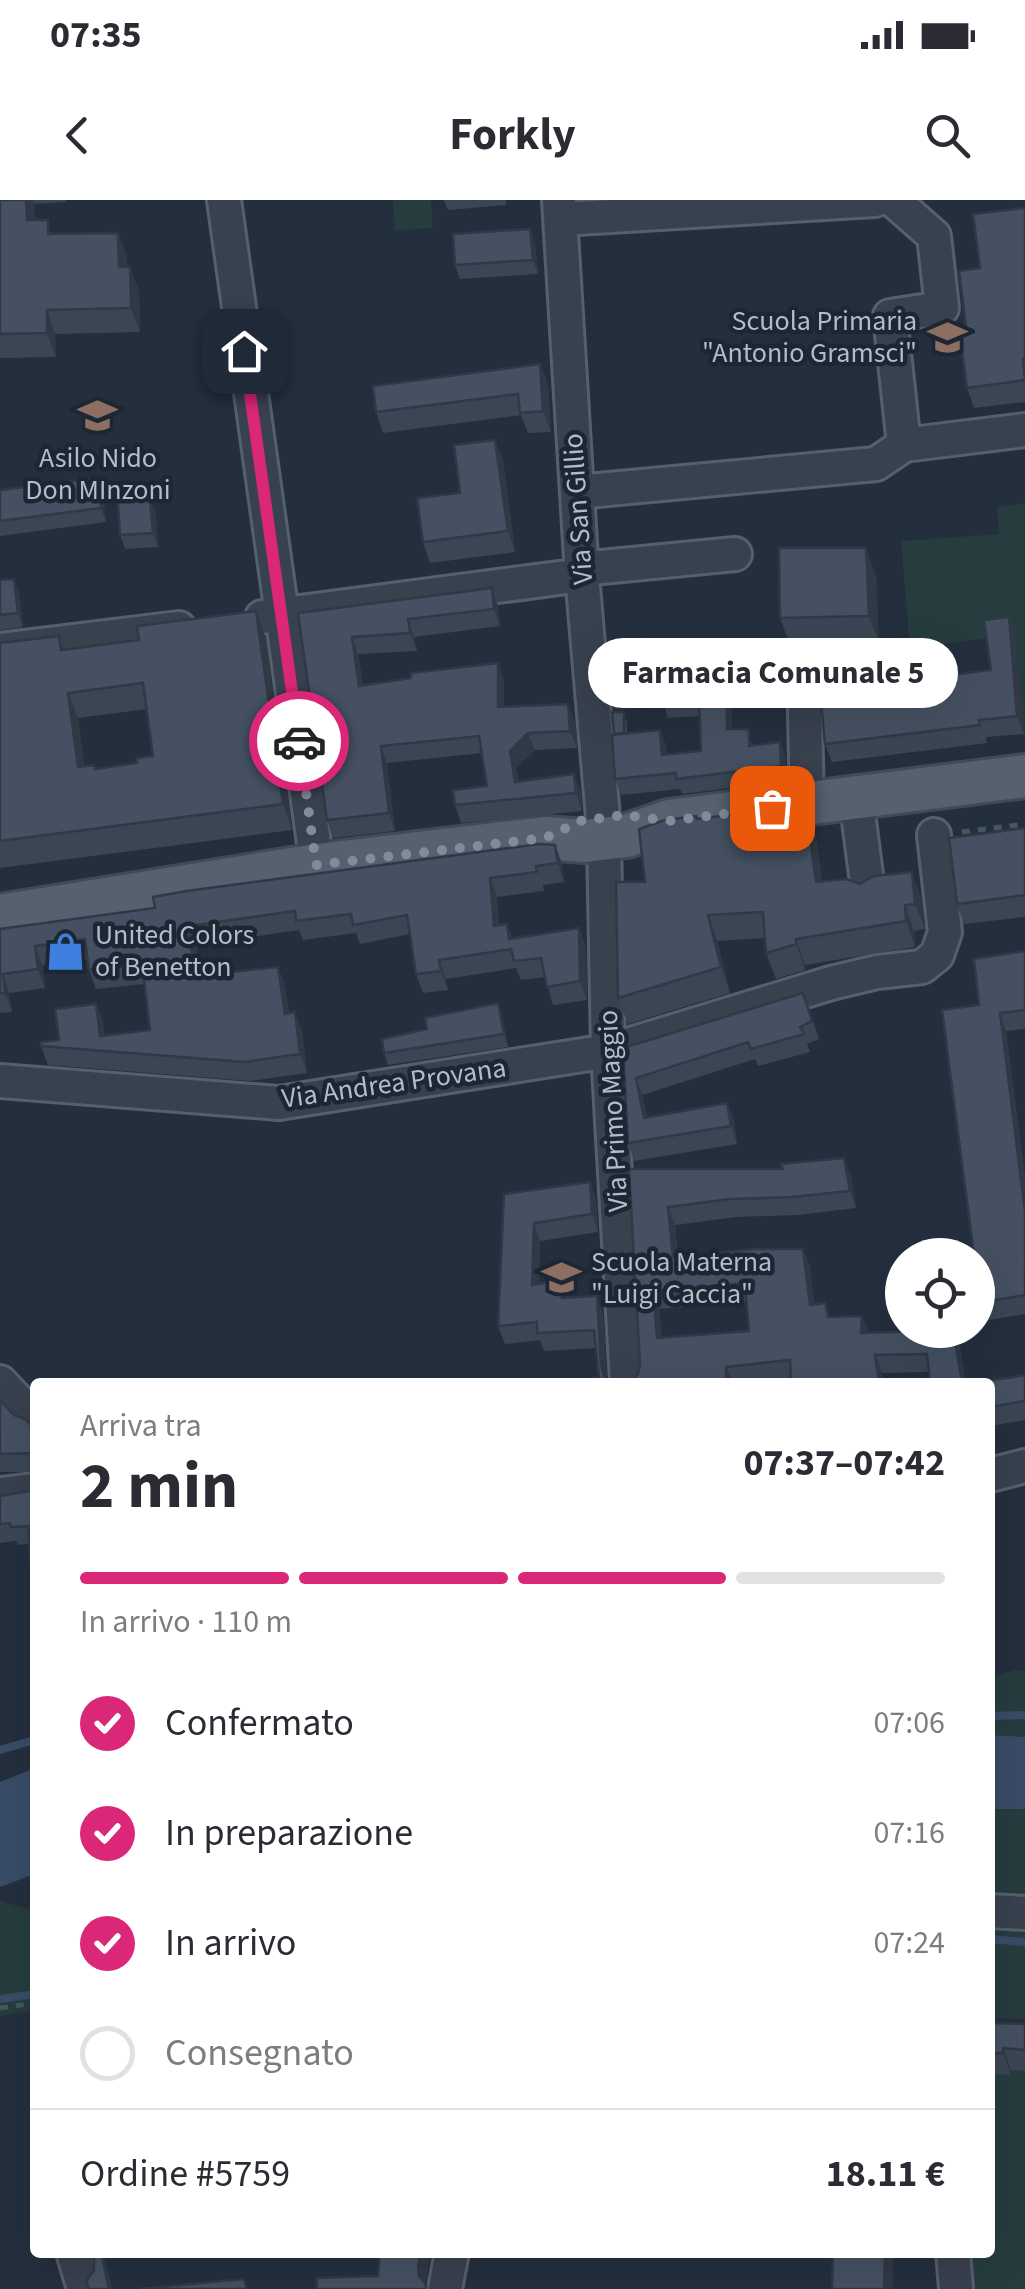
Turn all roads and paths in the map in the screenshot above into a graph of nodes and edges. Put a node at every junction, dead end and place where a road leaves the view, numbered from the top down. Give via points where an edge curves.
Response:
1 (224, 200) edge
2 (875, 200) edge
3 (894, 200) edge
4 (560, 209) edge
5 (1025, 430) edge
6 (904, 445) junction
7 (577, 492) junction
8 (735, 554) dead end
9 (582, 572) junction
10 (281, 615) junction
11 (0, 650) edge
12 (804, 670) dead end
13 (1025, 776) edge
14 (856, 798) junction
15 (807, 804) junction
16 (1025, 824) edge
17 (603, 828) junction
18 (934, 835) joint
19 (316, 865) junction
20 (868, 890) edge
21 (89, 900) junction
22 (0, 906) edge
23 (0, 916) edge
24 (608, 1051) junction
25 (0, 1080) edge
26 (627, 1378) edge
27 (0, 1382) edge
28 (30, 1413) edge
29 (1025, 1466) edge
30 (995, 1474) edge
31 (30, 1491) edge
32 (0, 1494) edge
33 (995, 1911) edge
34 (1025, 1912) edge
35 (30, 2004) edge
36 (0, 2008) edge
37 (75, 2258) edge
38 (451, 2258) edge
39 (953, 2258) edge
40 (84, 2289) edge
41 (446, 2289) edge
42 (956, 2289) edge

1 - 10 street
2 - 4 street
3 - 6 street via 934,236 942,308 890,316
4 - 7 street, Via San Gillio
5 - 6 street
6 - 7 street via 876,464
7 - 9 street, Via San Gillio
8 - 9 street
9 - 10 street
9 - 17 street, Via San Gillio
10 - 11 street
10 - 19 street
12 - 15 street
13 - 14 main road
14 - 15 main road
14 - 20 street
15 - 17 main road via 669,821 624,815
16 - 18 path
17 - 19 main road via 583,820 545,838
17 - 24 street, Via Primo Maggio
18 - 24 street, Via Andrea Provana via 945,932 938,955 922,967 831,982
19 - 21 main road
21 - 22 main road
21 - 23 main road
24 - 25 street, Via Andrea Provana via 279,1102
24 - 26 street, Via Primo Maggio
27 - 28 street
29 - 30 street
31 - 32 street
33 - 34 street
35 - 36 path
37 - 40 street
38 - 41 street
39 - 42 street

